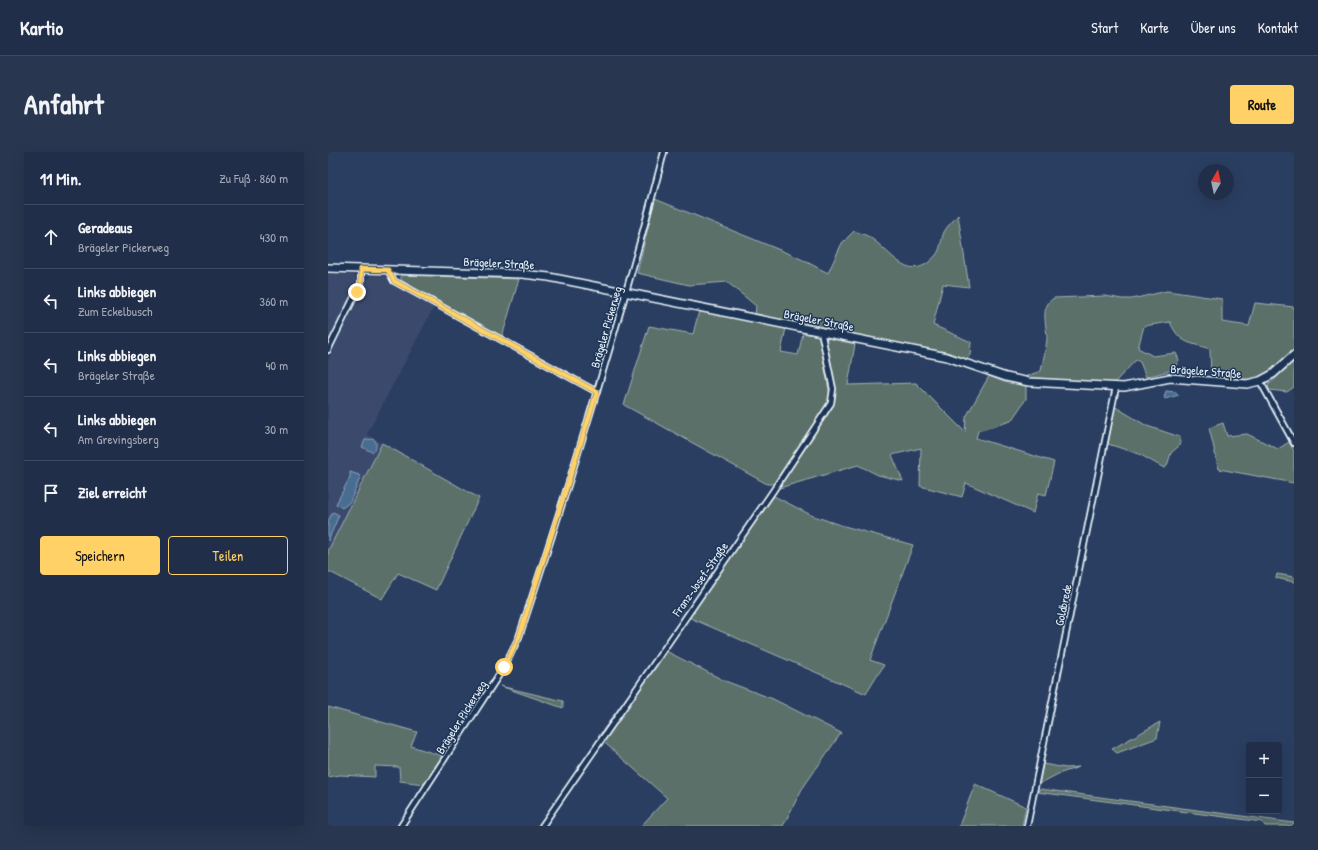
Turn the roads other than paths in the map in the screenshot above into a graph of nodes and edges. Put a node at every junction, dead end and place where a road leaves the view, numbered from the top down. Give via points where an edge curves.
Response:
1 (664, 152) edge
2 (328, 268) edge
3 (361, 269) junction
4 (388, 270) junction
5 (626, 293) junction
6 (821, 332) junction
7 (328, 350) edge
8 (1294, 355) edge
9 (1260, 381) junction
10 (1116, 387) junction
11 (597, 392) junction
12 (1294, 443) edge
13 (401, 826) edge
14 (542, 826) edge
15 (1027, 826) edge

1 - 5 street, Brägeler Pickerweg
2 - 3 street, Brägeler Straße
3 - 4 street, Brägeler Straße
3 - 7 street via 361,283
4 - 5 street, Brägeler Straße via 535,275
4 - 11 street via 394,281
5 - 6 street, Brägeler Straße
5 - 11 street, Brägeler Pickerweg
6 - 10 street, Brägeler Straße via 947,357 1017,380
6 - 14 street, Franz-Josef-Straße via 833,389 831,403
8 - 9 street, Brägeler Straße via 1273,374
9 - 10 street, Brägeler Straße via 1236,384 1170,378 1131,387
9 - 12 street
10 - 15 street, Goldbrede
11 - 13 street, Brägeler Pickerweg via 511,655

